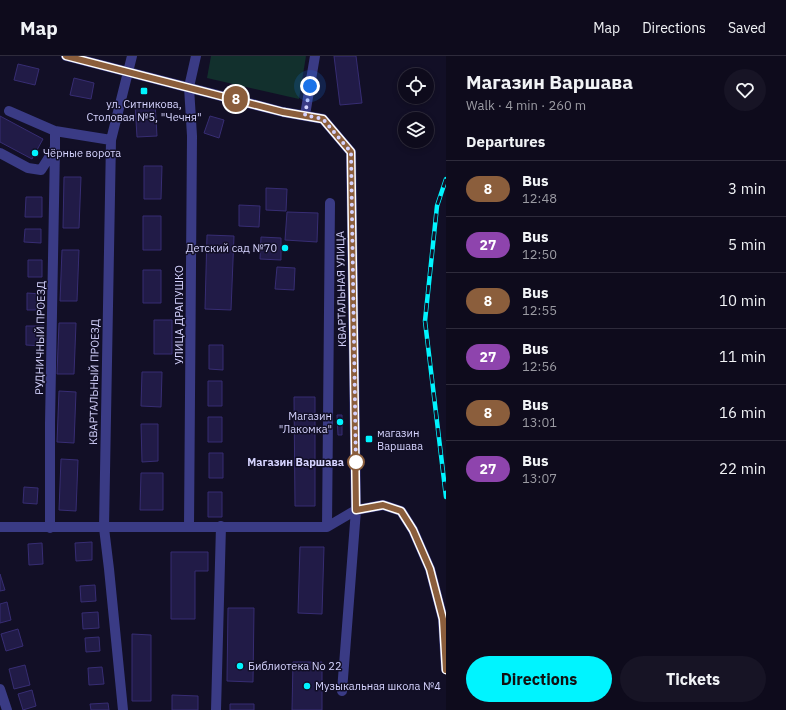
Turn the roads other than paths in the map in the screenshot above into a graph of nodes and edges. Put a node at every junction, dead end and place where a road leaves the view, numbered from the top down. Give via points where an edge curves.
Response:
1 (66, 56) edge
2 (132, 56) edge
3 (196, 56) edge
4 (315, 56) edge
5 (128, 71) junction
6 (189, 87) junction
7 (9, 111) dead end
8 (305, 115) junction
9 (55, 132) junction
10 (111, 140) junction
11 (55, 148) junction
12 (0, 153) edge
13 (330, 203) dead end
14 (356, 510) junction
15 (189, 526) junction
16 (221, 526) junction
17 (0, 527) edge
18 (327, 527) junction
19 (50, 528) junction
20 (104, 528) junction
21 (446, 669) edge
22 (0, 689) edge
23 (342, 691) dead end
24 (7, 710) edge
25 (123, 710) edge
26 (216, 710) edge

1 - 5 street, КВАРТАЛЬНАЯ УЛИЦА
2 - 5 street, КВАРТАЛЬНЫЙ ПРОЕЗД
3 - 6 street, УЛИЦА ДРАПУШКО
4 - 8 street
5 - 6 street, КВАРТАЛЬНАЯ УЛИЦА
5 - 10 street, КВАРТАЛЬНЫЙ ПРОЕЗД
6 - 8 street, КВАРТАЛЬНАЯ УЛИЦА via 283,112
6 - 15 street, УЛИЦА ДРАПУШКО via 192,144
7 - 9 street
8 - 14 street, КВАРТАЛЬНАЯ УЛИЦА via 323,119 351,152
9 - 10 street
9 - 11 street, РУДНИЧНЫЙ ПРОЕЗД
10 - 20 street, КВАРТАЛЬНЫЙ ПРОЕЗД
11 - 12 street via 41,170 28,168
11 - 19 street, РУДНИЧНЫЙ ПРОЕЗД
13 - 18 street
14 - 18 street
14 - 21 street via 383,505 401,511 413,530 430,569 443,619
14 - 23 street, КВАРТАЛЬНАЯ УЛИЦА
15 - 16 street
15 - 20 street
16 - 18 street
16 - 26 street
17 - 19 street
19 - 20 street
20 - 25 street, КВАРТАЛЬНЫЙ ПРОЕЗД
22 - 24 street

